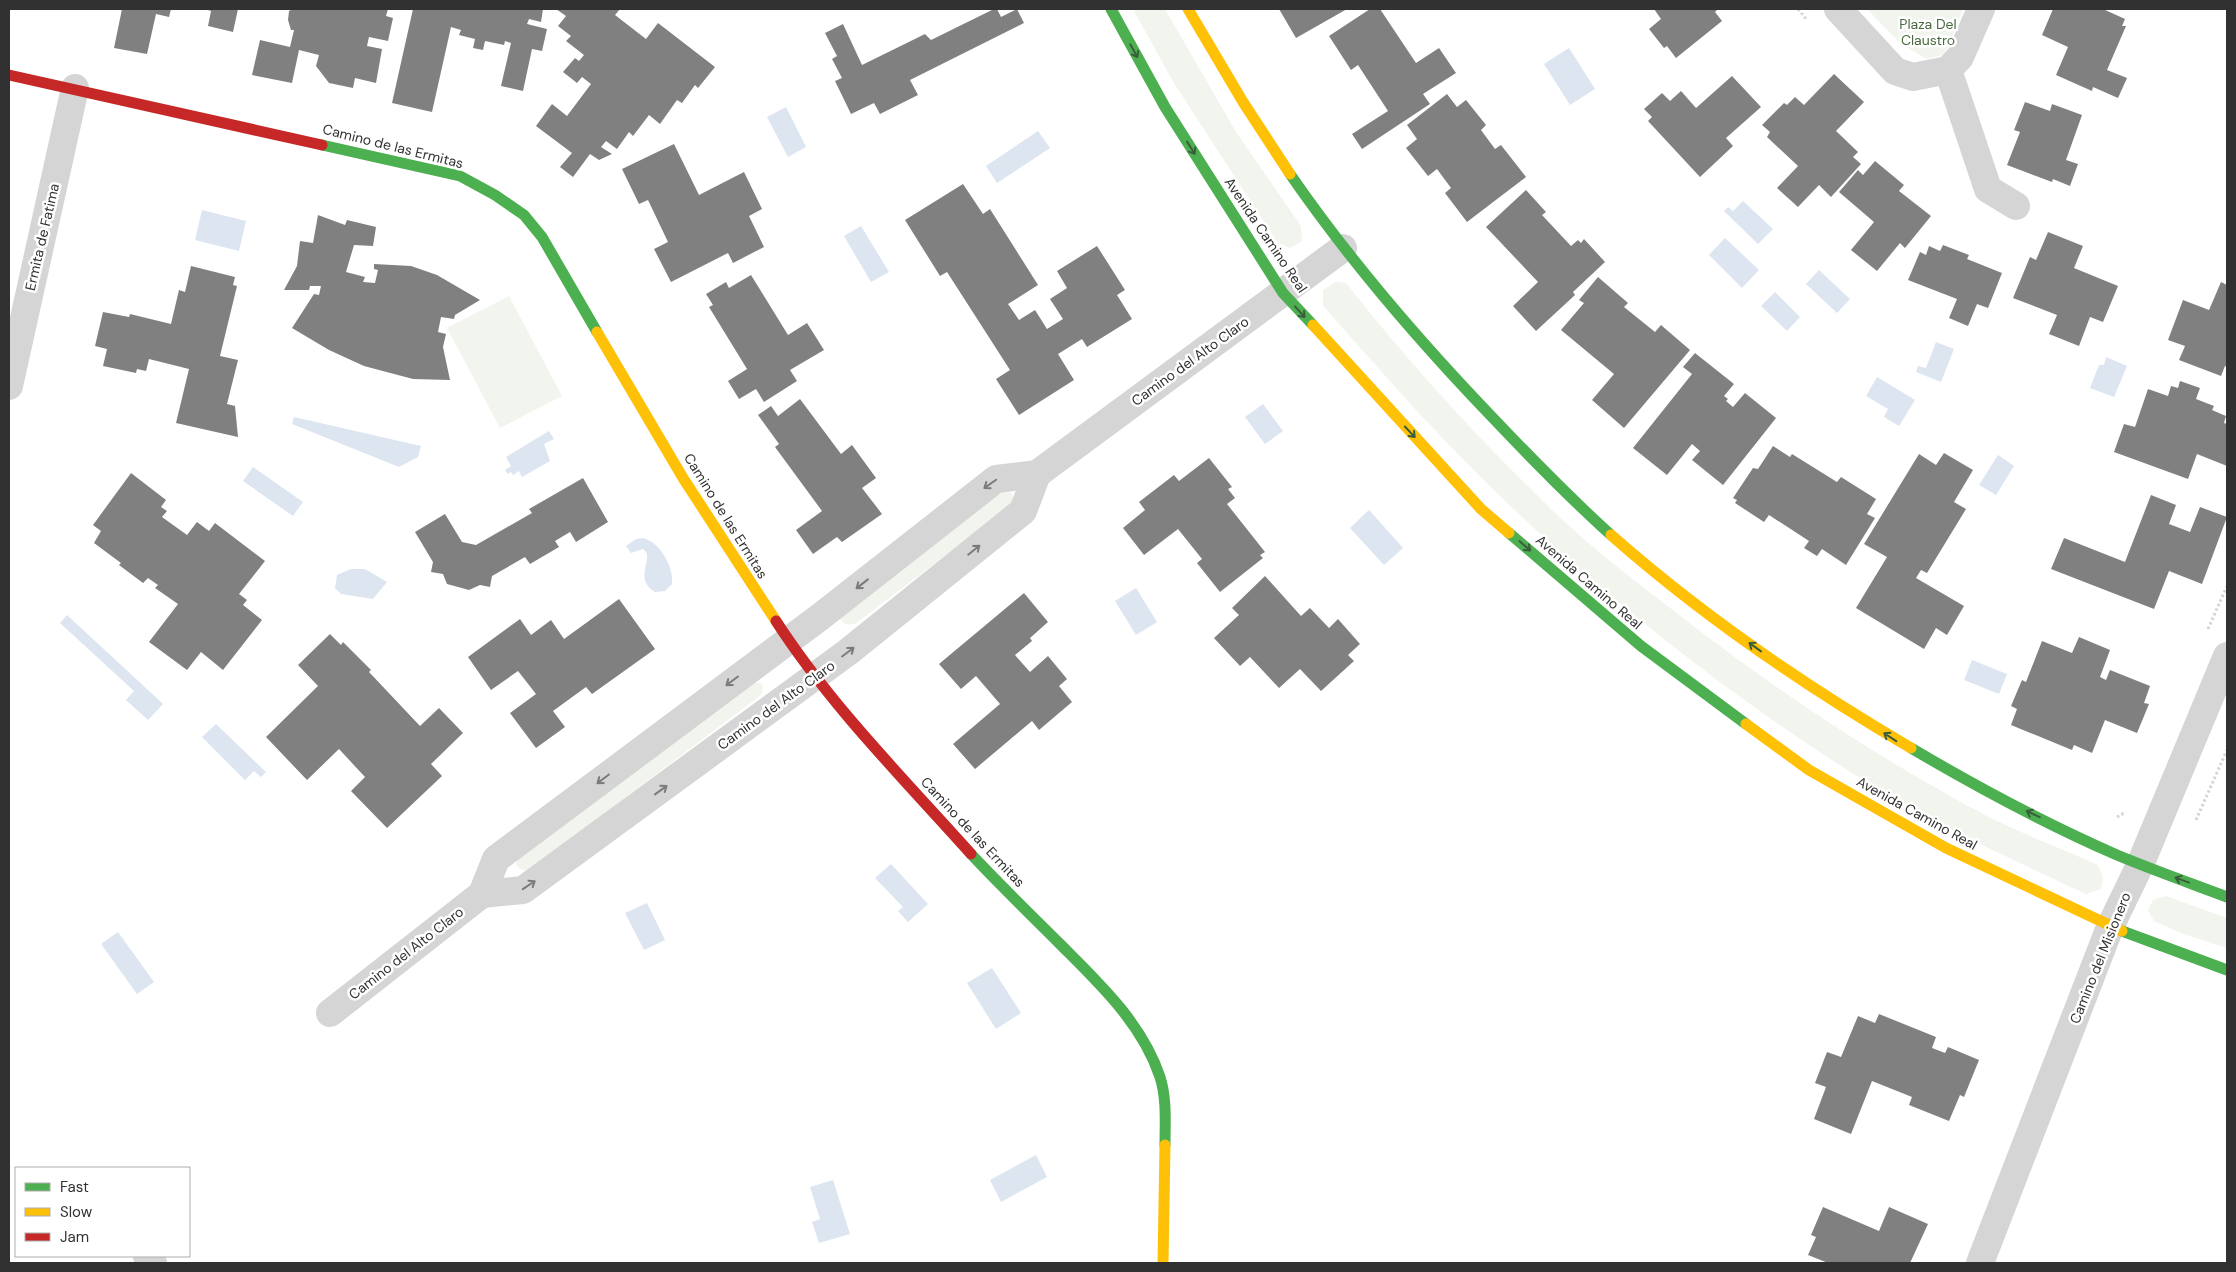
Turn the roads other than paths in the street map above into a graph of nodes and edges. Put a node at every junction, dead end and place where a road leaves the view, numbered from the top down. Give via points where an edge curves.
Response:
1 (1111, 9) edge
2 (1188, 9) edge
3 (1838, 9) edge
4 (1980, 9) edge
5 (1948, 70) junction
6 (9, 75) edge
7 (75, 88) junction
8 (2016, 206) dead end
9 (1343, 248) junction
10 (1283, 293) junction
11 (9, 386) edge
12 (1037, 474) junction
13 (788, 640) junction
14 (2227, 656) edge
15 (816, 674) junction
16 (2140, 865) junction
17 (482, 894) junction
18 (2227, 897) edge
19 (2110, 927) junction
20 (2227, 970) edge
21 (330, 1013) dead end
22 (1163, 1263) edge
23 (1980, 1263) edge

1 -> 10 main road, Avenida Camino Real via 1165,107
2 - 9 main road via 1287,170
3 - 5 street via 1895,71 1913,77
4 - 5 street via 1960,57
5 - 8 street via 1988,189
6 - 7 main road, Camino de las Ermitas
7 - 11 street, Ermita de Fatima
7 - 13 main road, Camino de las Ermitas via 460,176 524,215 542,237 683,478
9 - 10 street, Camino del Alto Claro
16 -> 9 main road via 2012,804 1899,743 1794,676 1682,594 1606,530 1530,457 1420,342
10 - 12 street, Camino del Alto Claro
10 -> 19 main road, Avenida Camino Real via 1482,510 1641,646 1809,770 1946,848
12 -> 13 street, Camino del Alto Claro via 996,479
15 -> 12 street, Camino del Alto Claro via 848,652 1023,511
13 - 15 main road, Camino de las Ermitas
13 -> 17 street, Camino del Alto Claro via 496,860
14 - 16 street, Camino del Misionero
17 -> 15 street, Camino del Alto Claro via 523,890
15 - 22 main road, Camino de las Ermitas via 845,713 994,879 1097,981 1128,1017 1147,1047 1160,1078 1165,1110
18 -> 16 main road
16 - 19 street, Camino del Misionero
17 - 21 street, Camino del Alto Claro
19 - 20 main road, Avenida Camino Real
19 - 23 street, Camino del Misionero

